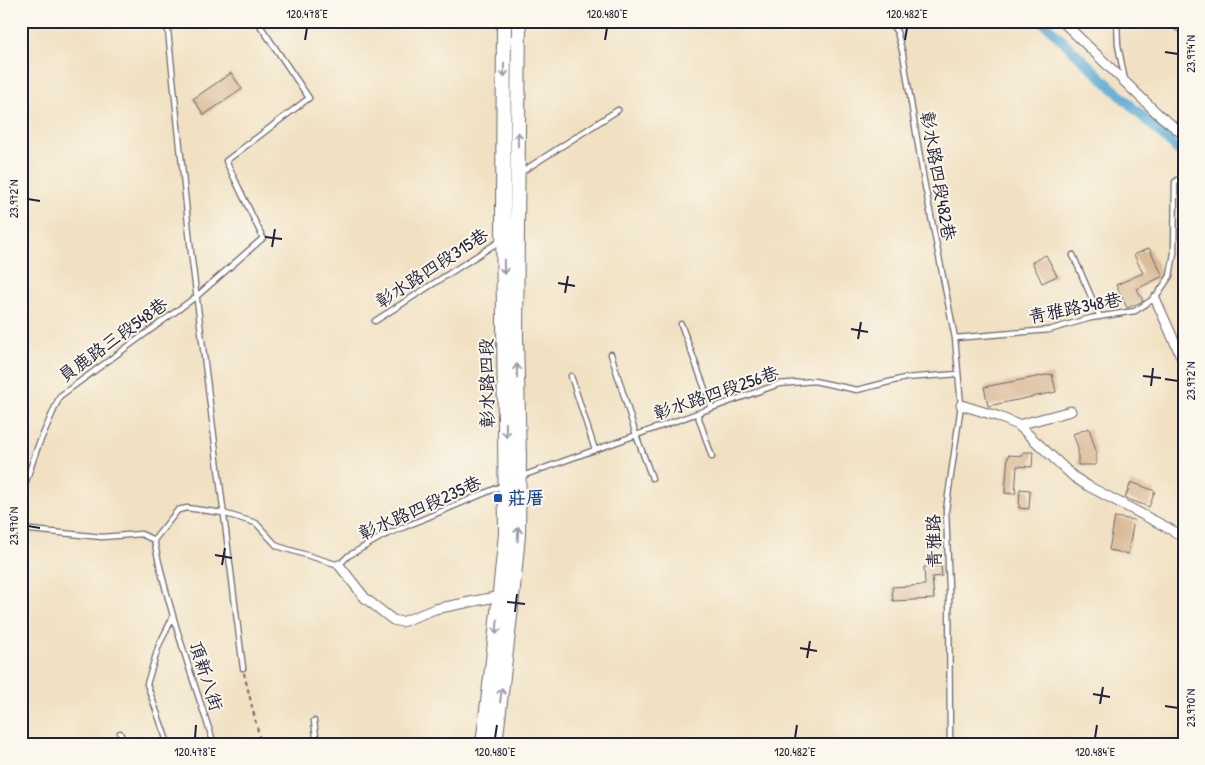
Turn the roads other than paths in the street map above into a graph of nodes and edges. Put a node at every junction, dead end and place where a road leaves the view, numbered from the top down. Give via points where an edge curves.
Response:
1 (167, 21) edge
2 (257, 21) edge
3 (504, 21) edge
4 (519, 21) edge
5 (888, 21) edge
6 (1062, 21) edge
7 (1118, 21) edge
8 (1166, 21) edge
9 (1181, 30) dead end
10 (1125, 82) junction
11 (618, 110) dead end
12 (1184, 135) edge
13 (517, 174) junction
14 (1184, 176) edge
15 (510, 212) junction
16 (504, 238) junction
17 (1073, 255) dead end
18 (197, 296) junction
19 (1155, 298) junction
20 (1100, 317) junction
21 (375, 321) dead end
22 (681, 324) dead end
23 (955, 338) junction
24 (611, 354) dead end
25 (1184, 363) edge
26 (958, 374) junction
27 (571, 376) dead end
28 (961, 404) junction
29 (712, 408) junction
30 (1071, 411) dead end
31 (696, 413) junction
32 (1018, 425) junction
33 (636, 435) junction
34 (595, 450) junction
35 (712, 457) dead end
36 (652, 478) dead end
37 (513, 481) junction
38 (21, 496) edge
39 (223, 514) junction
40 (21, 529) edge
41 (1184, 537) edge
42 (154, 540) junction
43 (339, 565) junction
44 (500, 596) junction
45 (173, 617) junction
46 (243, 668) road end
47 (314, 721) dead end
48 (120, 733) dead end
49 (124, 744) edge
50 (168, 744) edge
51 (214, 744) edge
52 (318, 744) edge
53 (482, 744) edge
54 (495, 744) edge
55 (950, 744) edge

1 - 18 lane
2 - 18 lane, 員鹿路三段548巷 via 309,98 226,161 263,238
3 -> 15 main road, 彰水路四段
13 -> 4 main road, 彰水路四段
5 - 23 lane, 彰水路四段482巷 via 897,32 903,54
6 - 10 street
7 - 10 lane via 1118,45
8 - 9 lane
10 - 12 street
11 - 13 lane
13 - 15 main road, 彰水路四段
14 - 19 lane, 青雅路348巷 via 1175,182 1174,253 1170,276
15 - 16 main road, 彰水路四段
37 -> 15 main road, 彰水路四段 via 516,337
16 - 21 lane, 彰水路四段315巷
16 -> 37 main road, 彰水路四段
17 - 20 lane
18 - 38 lane, 員鹿路三段548巷 via 60,396
18 - 39 lane
19 - 20 lane, 青雅路348巷 via 1135,311
19 - 25 street
20 - 23 lane, 青雅路348巷 via 1049,330
22 - 29 lane
23 - 26 lane, 青雅路
24 - 33 lane
26 - 28 lane, 青雅路
26 - 29 lane, 彰水路四段256巷 via 905,378 857,390 814,381 779,384
27 - 34 lane
28 - 32 street
28 - 55 lane, 青雅路 via 946,510
29 - 31 lane, 彰水路四段256巷
30 - 32 street
31 - 33 lane, 彰水路四段256巷
31 - 35 lane
32 - 41 street via 1074,477
33 - 34 lane, 彰水路四段256巷
33 - 36 lane
34 - 37 lane, 彰水路四段256巷
37 - 43 lane, 彰水路四段235巷 via 383,536 348,556
37 - 44 main road, 彰水路四段
54 -> 37 main road, 彰水路四段 via 518,536
39 - 42 lane via 187,508 178,510
39 - 43 lane via 256,523 276,546
39 - 46 lane
40 - 42 lane via 102,537 141,534
42 - 45 lane
43 - 44 street via 365,598 393,620 402,622 435,609
44 -> 53 main road, 彰水路四段
45 - 50 lane via 159,645 147,684
45 - 51 lane, 頂新八街
47 - 52 lane
48 - 49 lane

